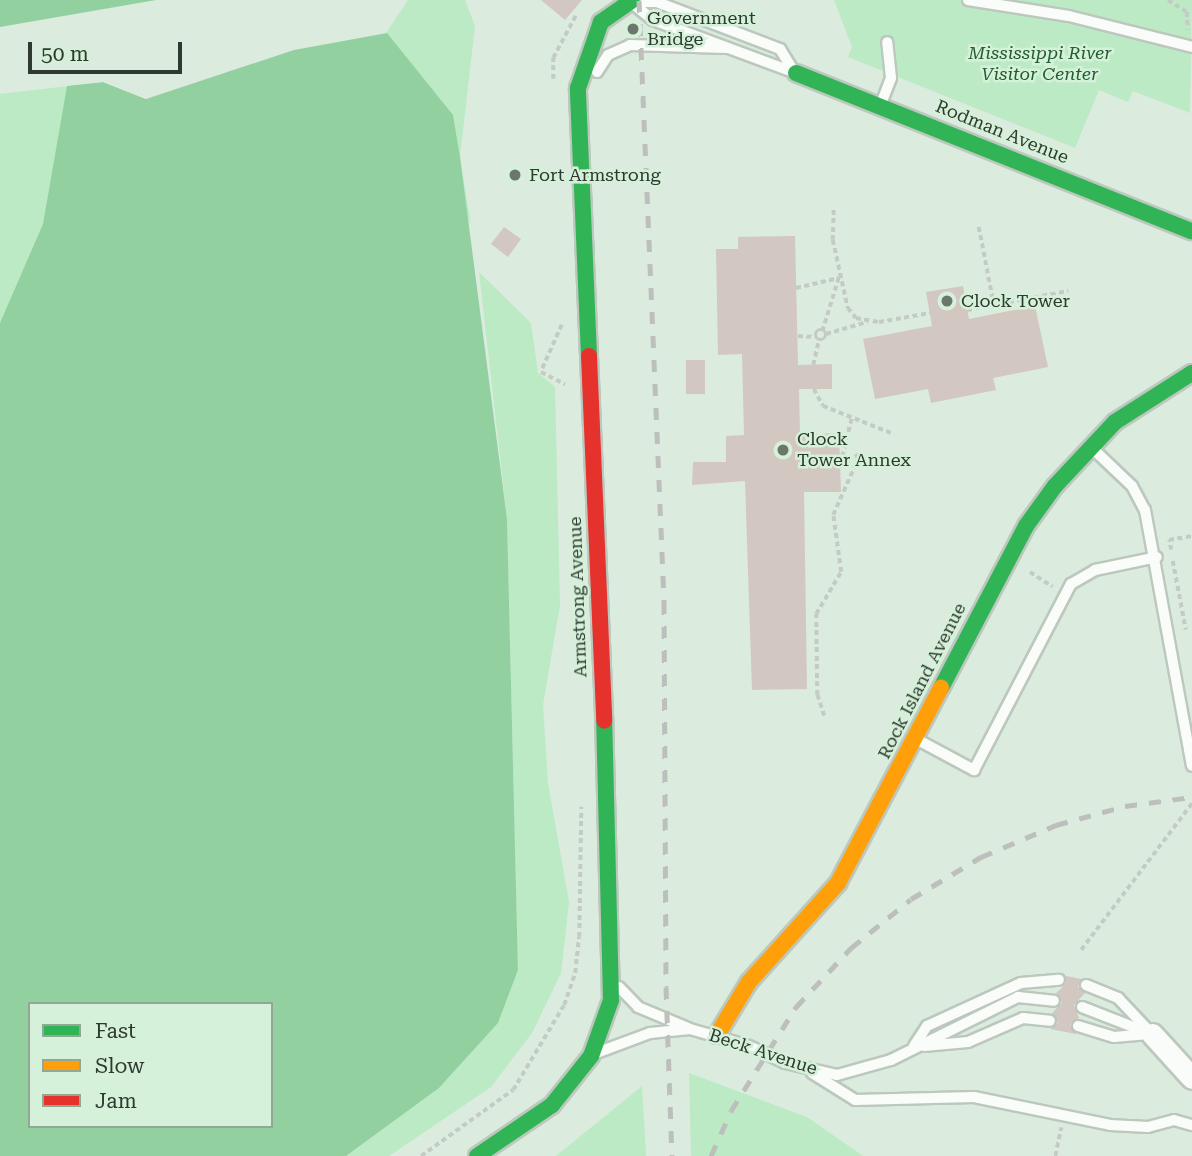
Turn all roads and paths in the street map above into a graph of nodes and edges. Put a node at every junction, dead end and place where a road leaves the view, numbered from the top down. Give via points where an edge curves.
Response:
1 (968, 0) edge
2 (1168, 0) edge
3 (632, 1) edge
4 (581, 9) dead end
5 (887, 42) dead end
6 (1190, 46) edge
7 (726, 48) junction
8 (796, 73) junction
9 (554, 91) dead end
10 (881, 105) junction
11 (578, 117) junction
12 (834, 210) dead end
13 (979, 227) dead end
14 (1192, 231) edge
15 (796, 288) dead end
16 (1068, 291) dead end
17 (994, 305) junction
18 (967, 310) dead end
19 (930, 313) dead end
20 (872, 320) junction
21 (825, 332) junction
22 (564, 335) dead end
23 (797, 336) dead end
24 (817, 338) junction
25 (813, 365) dead end
26 (565, 372) dead end
27 (1192, 373) edge
28 (565, 384) junction
29 (814, 389) dead end
30 (566, 397) dead end
31 (852, 416) junction
32 (891, 433) dead end
33 (1090, 446) junction
34 (1192, 536) edge
35 (1157, 557) junction
36 (1021, 567) dead end
37 (1064, 594) junction
38 (1185, 630) dead end
39 (824, 716) dead end
40 (915, 738) junction
41 (1192, 766) edge
42 (581, 795) dead end
43 (1192, 803) edge
44 (1081, 950) dead end
45 (613, 977) junction
46 (1059, 980) dead end
47 (1086, 985) dead end
48 (1054, 1001) dead end
49 (1082, 1007) dead end
50 (1050, 1021) dead end
51 (1078, 1026) dead end
52 (691, 1029) junction
53 (1152, 1034) junction
54 (717, 1035) junction
55 (914, 1046) junction
56 (591, 1056) junction
57 (806, 1069) junction
58 (1192, 1078) edge
59 (1063, 1116) junction
60 (1192, 1125) edge
61 (421, 1156) edge
62 (477, 1156) edge
63 (1055, 1156) edge

1 - 6 lane via 1069,16
2 - 6 path via 1187,12
3 - 7 lane, Rodman Avenue via 653,20
3 - 8 lane, Rodman Avenue via 657,2 780,49
3 - 11 street, Armstrong Avenue via 615,8 601,22 579,78
4 - 9 path via 553,58
5 - 10 lane via 891,78
7 - 8 lane, Rodman Avenue
7 - 11 lane, Rodman Avenue via 645,45 618,49 601,63
8 - 10 street, Rodman Avenue
10 - 14 street, Rodman Avenue
11 - 45 street, Armstrong Avenue
12 - 20 path via 833,240 848,308 856,318
13 - 17 path
15 - 21 path via 839,278
16 - 17 path
17 - 18 path
19 - 20 path
20 - 21 path
21 - 24 path
21 - 24 path
22 - 28 path via 563,323 541,372
23 - 24 path
24 - 25 path
26 - 28 path
27 - 33 street, Rock Island Avenue via 1115,422
28 - 30 path
29 - 31 path via 823,406
31 - 32 path
31 - 39 path via 840,465 860,454 833,514 841,572 816,614 817,695
33 - 35 lane via 1132,486 1145,510
33 - 40 street, Rock Island Avenue via 1055,486 1007,557
34 - 38 path via 1169,540
35 - 37 lane via 1095,570
35 - 41 lane
36 - 37 path
37 - 40 lane via 974,770
40 - 54 street, Rock Island Avenue via 838,883 749,982
42 - 61 path via 579,937 575,972 564,1005 513,1090
43 - 44 path
45 - 52 lane, Beck Avenue via 638,1007
45 - 56 street, Armstrong Avenue via 611,1000
46 - 55 lane via 1021,983 927,1026
47 - 53 lane via 1118,998
48 - 55 lane, Beck Avenue via 1018,997
49 - 53 lane
50 - 55 lane via 1023,1018 968,1042
51 - 53 lane via 1114,1037
52 - 54 lane, Beck Avenue
52 - 56 lane, Beck Avenue via 650,1032
53 - 58 street
54 - 57 lane, Beck Avenue
55 - 57 lane, Beck Avenue via 891,1060 837,1075
56 - 62 street, Armstrong Avenue via 552,1105
57 - 59 lane via 855,1100 974,1097
59 - 60 lane via 1110,1125 1148,1127 1174,1120
59 - 63 path

